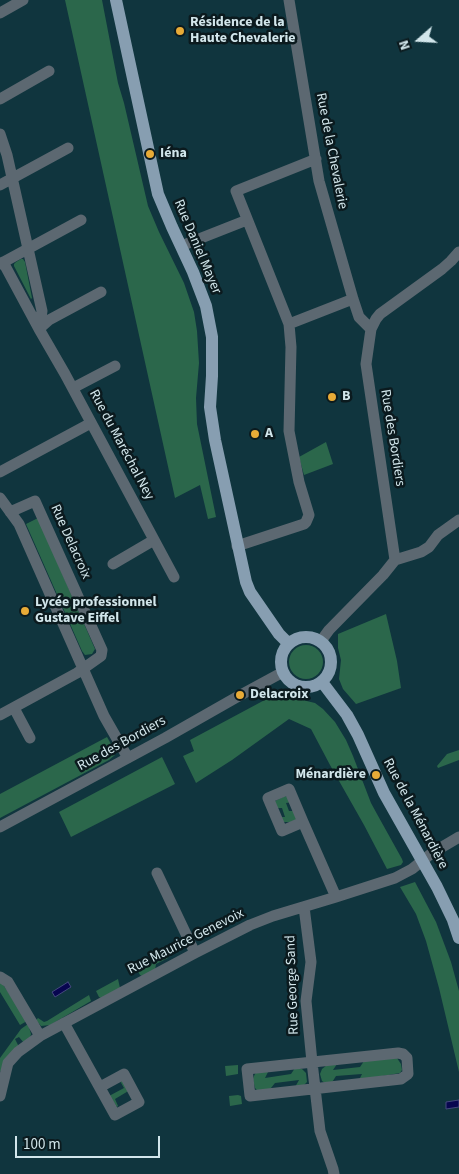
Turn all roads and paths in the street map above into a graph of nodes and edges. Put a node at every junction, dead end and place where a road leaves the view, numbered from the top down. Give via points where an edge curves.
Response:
1 (24, 0) edge
2 (116, 0) edge
3 (289, 0) edge
4 (0, 13) edge
5 (49, 71) dead end
6 (0, 99) edge
7 (0, 134) edge
8 (68, 148) dead end
9 (316, 159) junction
10 (12, 179) junction
11 (0, 186) edge
12 (81, 220) dead end
13 (247, 220) junction
14 (181, 246) junction
15 (28, 248) junction
16 (459, 252) edge
17 (2, 263) edge
18 (101, 292) dead end
19 (352, 299) junction
20 (289, 324) junction
21 (39, 329) junction
22 (371, 329) junction
23 (115, 366) dead end
24 (73, 388) junction
25 (91, 423) junction
26 (0, 472) edge
27 (0, 498) edge
28 (10, 512) junction
29 (459, 520) edge
30 (154, 540) junction
31 (237, 546) junction
32 (395, 560) junction
33 (113, 564) dead end
34 (174, 577) dead end
35 (321, 641) junction
36 (288, 644) junction
37 (82, 669) junction
38 (283, 672) junction
39 (322, 682) junction
40 (14, 708) junction
41 (0, 715) edge
42 (30, 738) dead end
43 (128, 758) junction
44 (303, 822) dead end
45 (0, 827) edge
46 (459, 837) edge
47 (422, 861) junction
48 (157, 873) dead end
49 (336, 897) junction
50 (304, 907) junction
51 (459, 938) edge
52 (195, 953) junction
53 (0, 977) edge
54 (64, 1023) junction
55 (40, 1036) junction
56 (312, 1062) junction
57 (100, 1087) dead end
58 (315, 1089) junction
59 (0, 1096) edge
60 (334, 1174) edge

1 - 4 street
2 - 14 main road, Rue Daniel Mayer via 158,194
3 - 9 street, Rue de la Chevalerie
5 - 6 street
7 - 10 street
8 - 10 street
9 - 13 street via 236,191
9 - 19 street, Rue de la Chevalerie via 319,181
10 - 11 street
10 - 15 street
12 - 15 street
13 - 14 street
13 - 20 street
14 - 31 main road, Rue Daniel Mayer via 206,306 212,337 210,407
15 - 17 street
15 - 21 street via 42,311
16 - 22 street, Rue des Bordiers via 442,269 380,314
17 - 21 street, Rue du Maréchal Ney
18 - 21 street via 49,320
19 - 20 street
19 - 22 street, Rue de la Chevalerie via 359,317
20 - 31 street via 288,431 308,518 299,526
21 - 24 street, Rue du Maréchal Ney
22 - 32 street, Rue des Bordiers via 366,364
23 - 24 street
24 - 25 street, Rue du Maréchal Ney
25 - 26 street
25 - 30 street, Rue du Maréchal Ney
27 - 28 street
28 - 37 street
28 - 37 street, Rue Delacroix via 35,501 102,650 101,656
29 - 32 street via 438,534 421,552
30 - 33 street
30 - 34 street, Rue du Maréchal Ney
31 - 36 main road, Rue Daniel Mayer via 250,592
32 - 35 street
35 - 36 main road via 304,636
35 - 39 main road via 327,646 332,662
36 - 38 main road via 281,657
37 - 40 street
37 - 43 street
38 - 39 main road via 293,684 300,686 315,686
38 - 43 street, Rue des Bordiers
39 - 47 main road, Rue de la Ménardière via 347,715 384,793
40 - 41 street
40 - 42 street
43 - 45 street, Rue des Bordiers
44 - 49 street
46 - 47 street, Rue Maurice Genevoix
47 - 49 street, Rue Maurice Genevoix via 395,878
47 - 51 main road, Rue de la Ménardière
48 - 52 street
49 - 50 street, Rue Maurice Genevoix
50 - 52 street, Rue Maurice Genevoix via 250,925
50 - 56 street, Rue George Sand via 311,962 306,1001
52 - 54 street, Rue Maurice Genevoix
53 - 55 street via 8,982
54 - 55 street, Rue Maurice Genevoix
54 - 57 street
55 - 59 street, Rue Maurice Genevoix via 8,1063
56 - 58 street, Rue George Sand
56 - 58 street via 247,1069 250,1096
56 - 58 street via 398,1053 406,1058 408,1074 402,1080
58 - 60 street, Rue George Sand via 320,1131

